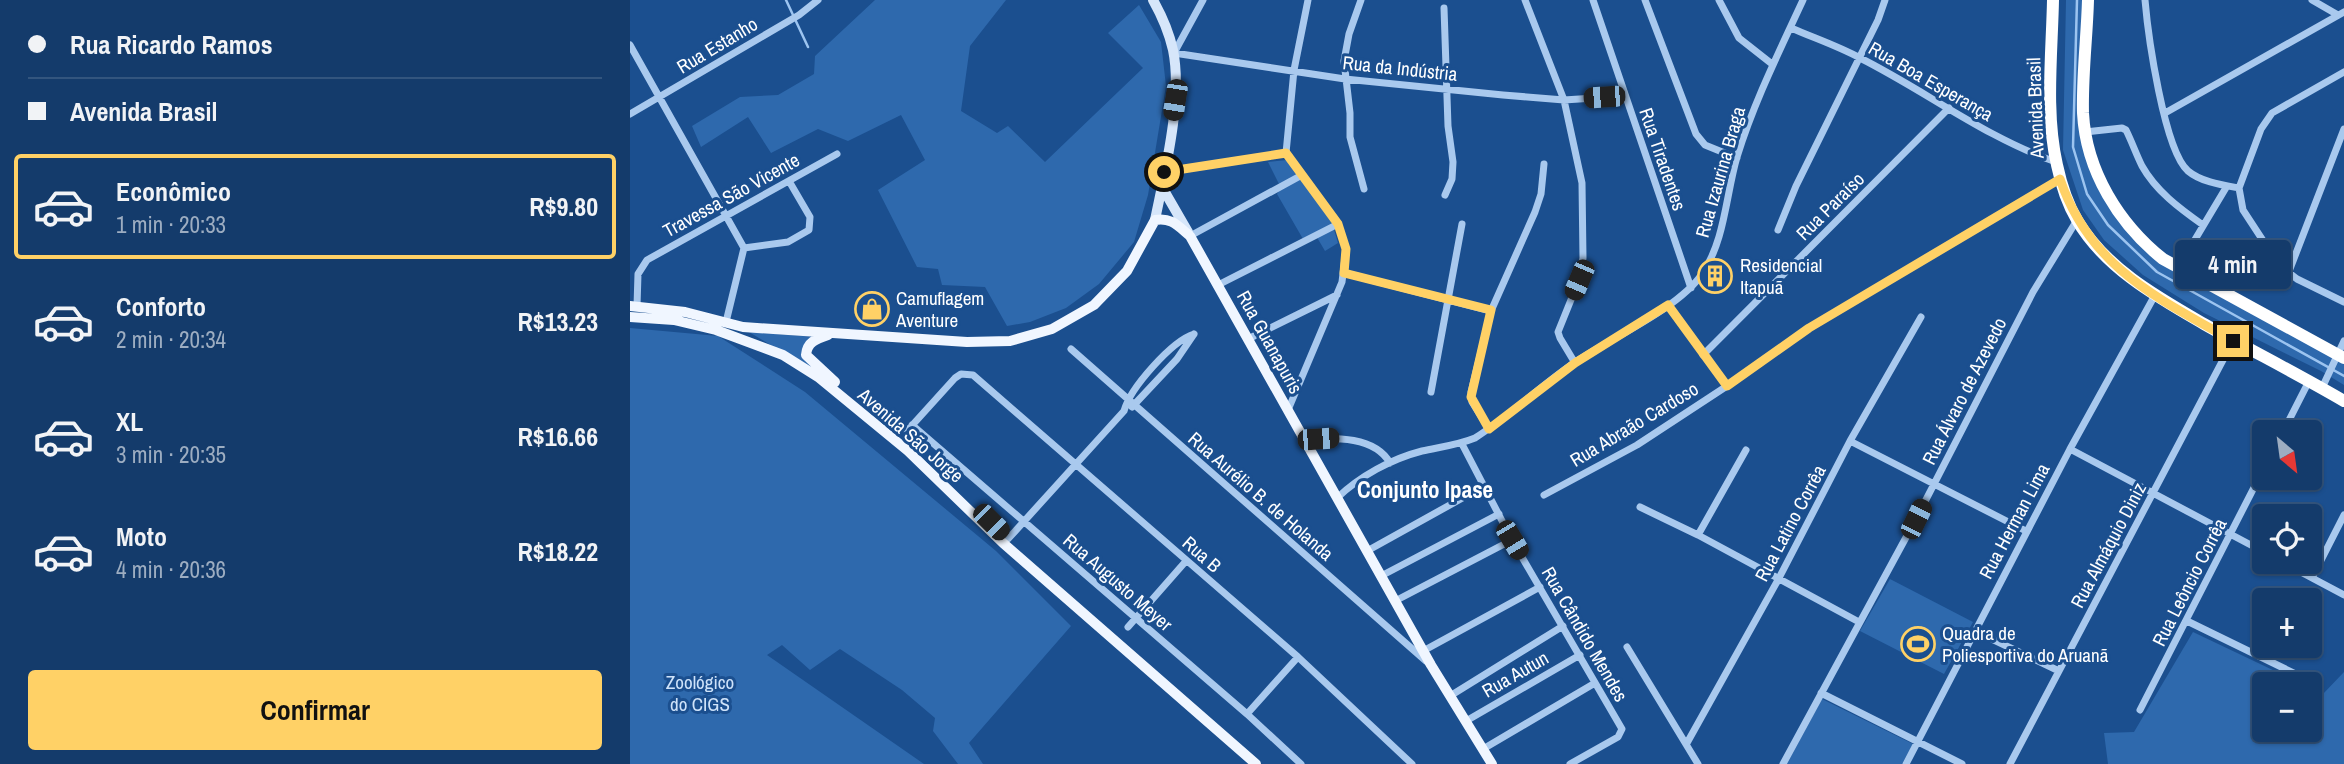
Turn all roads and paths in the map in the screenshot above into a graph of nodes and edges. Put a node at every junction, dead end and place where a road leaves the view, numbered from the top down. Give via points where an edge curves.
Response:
1 (818, 0) edge
2 (1153, 0) edge
3 (1203, 0) edge
4 (1308, 0) edge
5 (1362, 0) edge
6 (1525, 0) edge
7 (1593, 0) edge
8 (1645, 0) edge
9 (1718, 0) edge
10 (1885, 0) edge
11 (2053, 0) edge
12 (2088, 0) edge
13 (2145, 0) edge
14 (2312, 0) edge
15 (1800, 1) edge
16 (1444, 8) dead end
17 (2341, 14) edge
18 (1791, 28) junction
19 (630, 46) edge
20 (1174, 53) junction
21 (1860, 58) junction
22 (1772, 64) junction
23 (1294, 70) junction
24 (2344, 72) edge
25 (1345, 79) junction
26 (1445, 89) junction
27 (1625, 96) junction
28 (660, 97) junction
29 (1564, 100) junction
30 (1949, 108) junction
31 (2165, 113) junction
32 (630, 114) edge
33 (2344, 129) edge
34 (2085, 132) junction
35 (1286, 153) junction
36 (837, 154) dead end
37 (1737, 158) junction
38 (2056, 162) junction
39 (1544, 164) dead end
40 (1164, 172) junction
41 (1302, 175) junction
42 (2060, 179) junction
43 (789, 181) junction
44 (2227, 186) junction
45 (1162, 187) junction
46 (2239, 188) junction
47 (1364, 189) dead end
48 (1445, 195) dead end
49 (726, 215) junction
50 (1155, 220) junction
51 (2077, 220) junction
52 (1338, 224) junction
53 (1462, 225) dead end
54 (2203, 225) junction
55 (1779, 230) dead end
56 (1190, 236) junction
57 (744, 248) junction
58 (2178, 268) junction
59 (1344, 273) junction
60 (2288, 274) junction
61 (1218, 285) junction
62 (1691, 288) junction
63 (1336, 295) junction
64 (2155, 295) junction
65 (1447, 298) junction
66 (2344, 302) edge
67 (1668, 305) junction
68 (633, 306) edge
69 (1491, 310) junction
70 (630, 317) edge
71 (1921, 317) dead end
72 (726, 322) junction
73 (834, 334) junction
74 (1248, 339) junction
75 (2233, 341) junction
76 (2344, 341) edge
77 (1072, 349) dead end
78 (1703, 355) junction
79 (2339, 357) edge
80 (1575, 363) junction
81 (968, 373) joint
82 (2309, 381) junction
83 (2323, 384) junction
84 (1727, 386) junction
85 (1431, 392) dead end
86 (1127, 399) junction
87 (2344, 401) edge
88 (1135, 406) junction
89 (1287, 410) junction
90 (1124, 411) junction
91 (2289, 420) edge
92 (1489, 429) junction
93 (1304, 439) junction
94 (1850, 442) junction
95 (1462, 444) junction
96 (2070, 449) junction
97 (1746, 450) dead end
98 (1076, 463) junction
99 (1390, 463) junction
100 (1933, 485) junction
101 (1484, 486) junction
102 (2253, 490) edge
103 (2153, 493) junction
104 (1544, 495) dead end
105 (1337, 498) junction
106 (1640, 507) dead end
107 (1499, 514) junction
108 (2344, 515) edge
109 (1024, 521) junction
110 (2026, 531) junction
111 (1698, 534) junction
112 (2231, 534) junction
113 (1008, 539) junction
114 (1512, 540) junction
115 (2252, 545) edge
116 (1367, 551) junction
117 (1186, 561) junction
118 (1028, 565) junction
119 (2304, 574) edge
120 (1381, 576) junction
121 (2312, 578) junction
122 (1778, 580) junction
123 (1540, 587) junction
124 (2344, 595) edge
125 (1395, 601) junction
126 (1135, 618) junction
127 (2187, 621) junction
128 (1860, 622) junction
129 (1563, 626) junction
130 (1128, 627) dead end
131 (1975, 631) junction
132 (1627, 647) dead end
133 (1423, 651) junction
134 (1580, 655) junction
135 (1298, 657) junction
136 (1431, 665) junction
137 (2059, 671) junction
138 (2292, 672) edge
139 (1595, 683) junction
140 (1821, 693) junction
141 (1450, 696) junction
142 (2140, 710) dead end
143 (1247, 714) junction
144 (1466, 721) junction
145 (1687, 743) junction
146 (1917, 743) junction
147 (1483, 749) junction
148 (1256, 764) edge
149 (1301, 764) edge
150 (1412, 764) edge
151 (1484, 764) edge
152 (1492, 764) edge
153 (1570, 764) edge
154 (1698, 764) edge
155 (1783, 764) edge
156 (1906, 764) edge
157 (1962, 764) edge
158 (2010, 764) edge

1 - 28 street, Rua Estanho
2 - 20 street
3 - 20 street
4 - 23 street
5 - 25 street via 1346,47
6 - 29 street
7 - 27 street, Rua Tiradentes
8 - 37 street via 1696,134 1705,145
9 - 22 street via 1740,38
10 - 21 street
11 - 38 highway, Avenida Brasil via 2051,119
12 - 34 highway
13 - 31 street
14 - 17 street
15 - 18 street, Rua Izaurina Braga
16 - 26 street
17 - 31 street
18 - 21 street, Rua Boa Esperança
18 - 22 street, Rua Izaurina Braga
19 - 28 street
20 - 23 street, Rua da Indústria
20 - 40 street via 1175,100
21 - 30 street, Rua Boa Esperança
21 - 55 street
22 - 37 street, Rua Izaurina Braga
23 - 25 street, Rua da Indústria
23 - 35 street
24 - 46 street via 2272,113 2261,129
25 - 26 street, Rua da Indústria
25 - 47 street via 1350,136
26 - 29 street, Rua da Indústria
26 - 48 street via 1453,162
27 - 29 street, Rua da Indústria
27 - 62 street, Rua Tiradentes
28 - 32 street, Rua Estanho
28 - 49 street
29 - 80 street via 1582,183 1584,239 1579,280 1558,332
30 - 38 street, Rua Boa Esperança via 1991,134
30 - 78 street, Rua Paraíso
31 - 44 street via 2182,165 2199,178
33 - 60 street
34 - 54 street via 2126,130 2143,169 2157,187
34 - 58 highway via 2095,168 2118,212 2138,237
35 - 40 street
35 - 41 street
36 - 43 street, Travessa São Vicente
37 - 62 street, Rua Izaurina Braga via 1711,257
38 - 42 highway, Avenida Brasil
39 - 69 street via 1535,212
40 - 45 street
41 - 52 street
41 - 56 street
42 - 51 highway, Avenida Brasil
42 - 84 street, Rua Abraão Cardoso via 1809,328
43 - 49 street, Travessa São Vicente
43 - 57 street via 810,217 809,230 788,242
44 - 46 street
44 - 54 street
45 - 50 street
45 - 56 street, Rua Guanapuris
46 - 60 street via 2248,217
49 - 57 street
49 - 68 street, Travessa São Vicente via 647,260 638,274
50 - 56 main road via 1173,221
50 - 73 main road via 1138,254 1112,288 1073,319 1032,337 967,342
51 - 64 highway, Avenida Brasil via 2118,268
51 - 100 street, Rua Álvaro de Azevedo via 2033,292
52 - 59 street via 1346,249
52 - 61 street
53 - 65 street
54 - 58 street
56 - 61 main road, Rua Guanapuris
57 - 72 street
58 - 79 highway
59 - 63 street
59 - 65 street
60 - 66 street
61 - 74 main road, Rua Guanapuris
62 - 67 street, Rua Izaurina Braga
63 - 74 street
63 - 89 street
64 - 75 highway, Avenida Brasil
64 - 96 street, Rua Herman Lima
65 - 69 street
65 - 85 street
67 - 78 street
67 - 80 street, Rua Izaurina Braga
68 - 72 main road
69 - 92 street via 1471,397
70 - 118 main road, Avenida São Jorge via 674,320 716,330 783,355 818,377 908,451
71 - 94 street, Rua Latino Corrêa
72 - 73 main road
73 - 113 main road via 807,347 810,361 958,489
74 - 89 main road, Rua Guanapuris
75 - 82 highway, Avenida Brasil
75 - 103 street, Rua Almáquio Diniz
76 - 79 street
77 - 86 street, Rua Aurélio B. de Holanda
78 - 84 street
79 - 83 street
80 - 92 street, Rua Izaurina Braga
81 - 98 street, Rua B
81 - 109 street, Rua Augusto Meyer via 955,378 910,428
82 - 83 highway, Avenida Brasil
82 - 91 street
83 - 87 highway, Avenida Brasil
84 - 104 street, Rua Abraão Cardoso via 1637,445
86 - 88 street, Rua Aurélio B. de Holanda
86 - 88 street via 1182,338 1194,334
86 - 90 street
88 - 90 street
88 - 136 street, Rua Aurélio B. de Holanda
89 - 93 main road, Rua Guanapuris
90 - 98 street
92 - 95 street, Rua Izaurina Braga
93 - 99 street via 1361,442
93 - 105 main road, Rua Guanapuris
94 - 100 street
94 - 122 street, Rua Latino Corrêa
95 - 99 street, Rua Izaurina Braga
95 - 101 street, Rua Cândido Mendes
96 - 103 street
96 - 110 street, Rua Herman Lima
97 - 111 street
98 - 109 street
98 - 117 street, Rua B
99 - 105 street, Rua Izaurina Braga
100 - 110 street
100 - 128 street, Rua Álvaro de Azevedo
101 - 107 street, Rua Cândido Mendes
101 - 116 street
102 - 112 street, Rua Leôncio Corrêa
103 - 112 street
103 - 137 street, Rua Almáquio Diniz
105 - 116 main road, Rua Guanapuris
106 - 111 street
107 - 114 street, Rua Cândido Mendes
107 - 120 street
108 - 121 street
109 - 113 street
109 - 126 street, Rua Augusto Meyer
110 - 131 street, Rua Herman Lima
111 - 122 street
112 - 115 street
112 - 127 street, Rua Leôncio Corrêa
113 - 118 main road
114 - 123 street, Rua Cândido Mendes
114 - 125 street
116 - 120 main road, Rua Guanapuris
117 - 126 street
117 - 135 street, Rua B
118 - 148 main road, Avenida São Jorge
119 - 121 street
120 - 125 main road, Rua Guanapuris
121 - 124 street
122 - 128 street
122 - 145 street, Rua Latino Corrêa
123 - 129 street, Rua Cândido Mendes
123 - 133 street
125 - 133 main road, Rua Guanapuris
126 - 130 street
126 - 143 street, Rua Augusto Meyer
127 - 138 street
127 - 142 street, Rua Leôncio Corrêa
128 - 140 street, Rua Álvaro de Azevedo
129 - 134 street, Rua Cândido Mendes
129 - 141 street
131 - 137 street
131 - 146 street, Rua Herman Lima
132 - 145 street
133 - 136 main road, Rua Guanapuris
134 - 139 street, Rua Cândido Mendes
134 - 144 street, Rua Autun
135 - 143 street
135 - 150 street, Rua B
136 - 141 main road, Rua Guanapuris
137 - 158 street, Rua Almáquio Diniz
139 - 147 street
139 - 153 street, Rua Cândido Mendes via 1622,729 1618,737
140 - 146 street
140 - 155 street, Rua Álvaro de Azevedo
141 - 144 main road, Rua Guanapuris
141 - 151 main road, Rua Guanapuris
143 - 149 street, Rua Augusto Meyer
144 - 147 main road, Rua Guanapuris
145 - 154 street
146 - 156 street, Rua Herman Lima
146 - 157 street
147 - 152 main road, Rua Guanapuris

